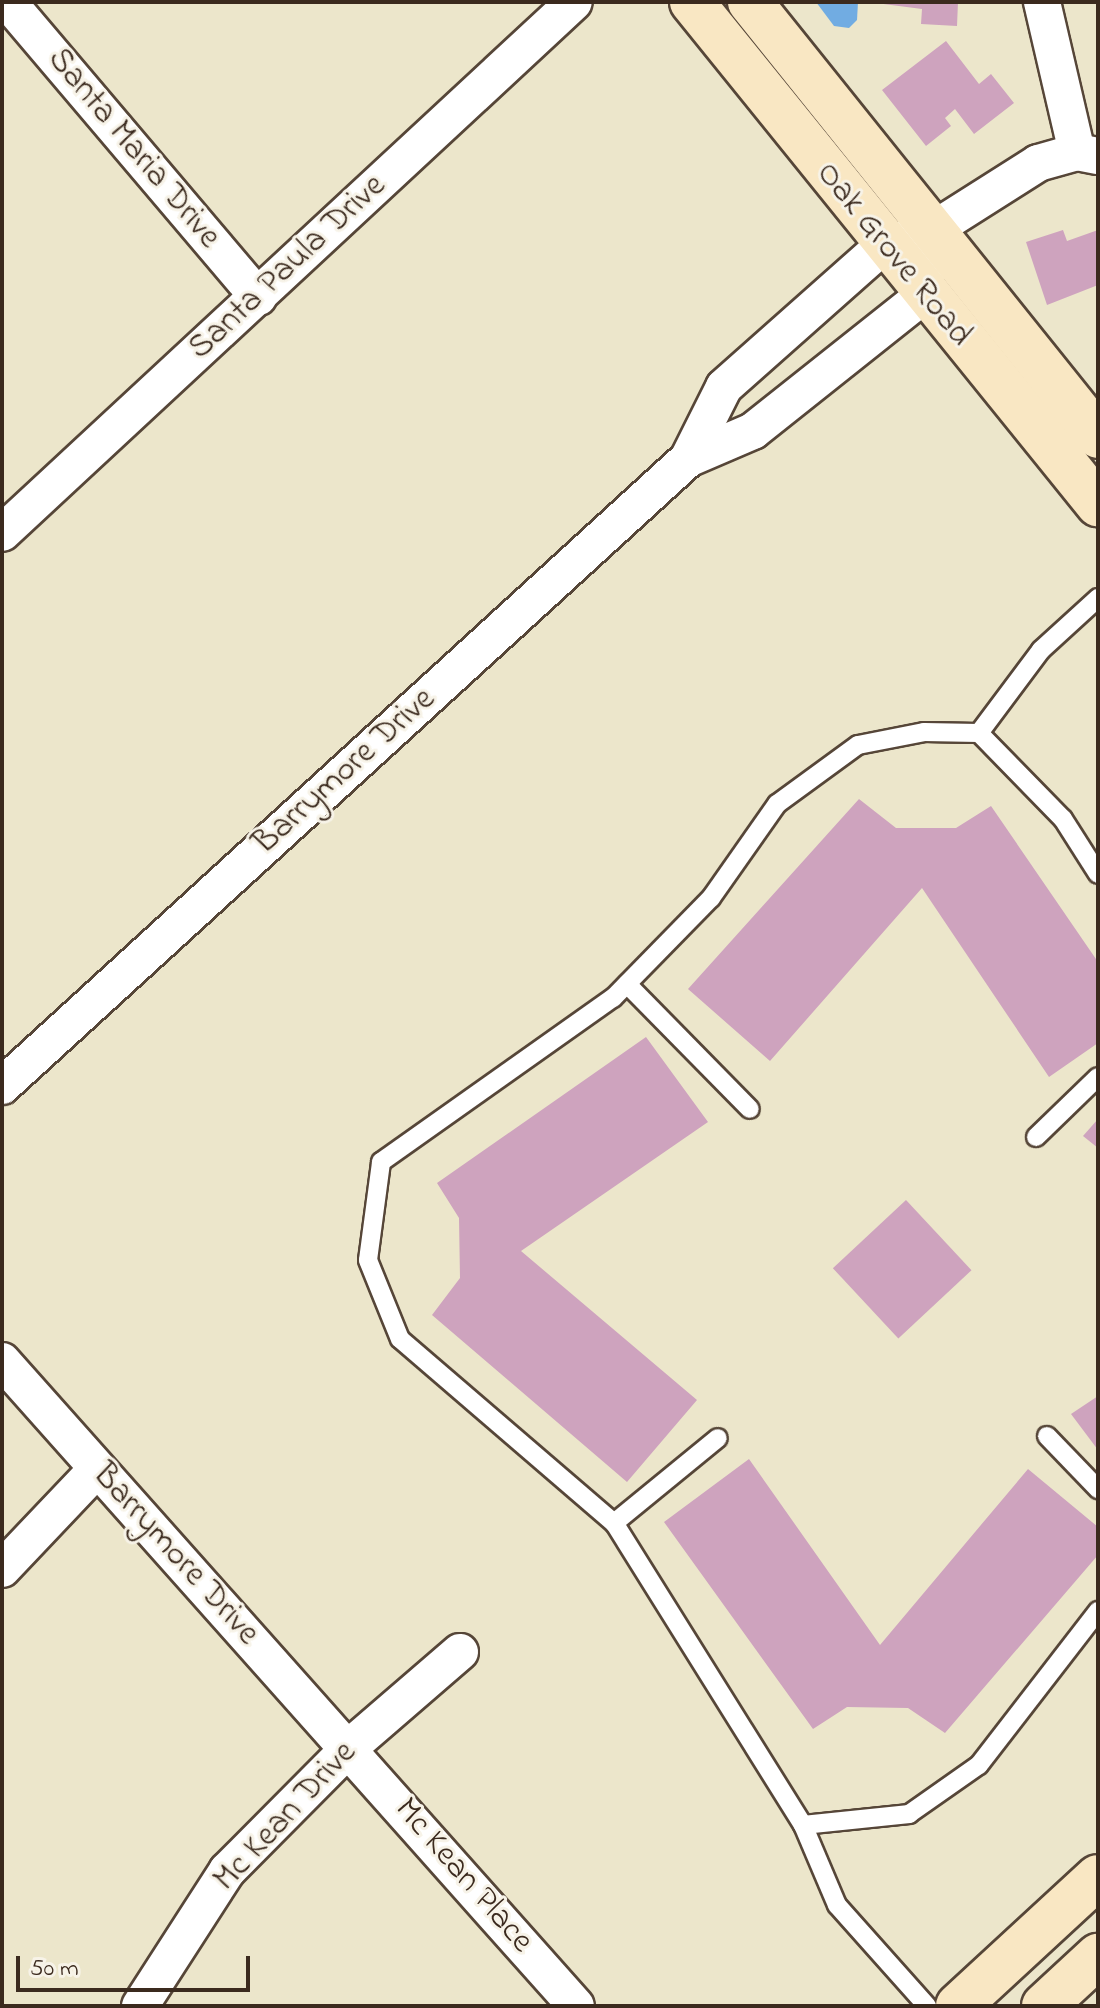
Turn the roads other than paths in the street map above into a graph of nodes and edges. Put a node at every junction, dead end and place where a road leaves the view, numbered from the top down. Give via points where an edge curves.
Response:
1 (574, 2) edge
2 (692, 2) edge
3 (750, 2) edge
4 (1042, 2) edge
5 (10, 17) edge
6 (1087, 154) edge
7 (931, 231) junction
8 (884, 245) junction
9 (924, 295) junction
10 (258, 297) junction
11 (1098, 436) edge
12 (688, 459) junction
13 (1098, 504) edge
14 (2, 533) edge
15 (1098, 598) edge
16 (979, 733) junction
17 (1098, 874) edge
18 (627, 984) junction
19 (1098, 1077) edge
20 (2, 1086) edge
21 (750, 1109) dead end
22 (1036, 1137) dead end
23 (2, 1361) edge
24 (1047, 1436) dead end
25 (718, 1438) dead end
26 (97, 1469) junction
27 (1098, 1489) edge
28 (614, 1523) junction
29 (2, 1569) edge
30 (1098, 1611) edge
31 (460, 1652) dead end
32 (351, 1746) junction
33 (803, 1825) junction
34 (1098, 1877) edge
35 (1098, 1956) edge
36 (140, 2006) edge
37 (576, 2006) edge
38 (927, 2006) edge
39 (958, 2006) edge
40 (1044, 2006) edge

1 - 10 street, Santa Paula Drive
2 - 8 main road, Oak Grove Road
3 - 7 main road, Oak Grove Road
4 - 6 street
5 - 10 street, Santa Maria Drive
6 - 7 street, Barrymore Drive via 1038,163
7 - 8 street, Barrymore Drive
7 - 9 street
7 - 11 main road, Oak Grove Road
8 - 9 main road, Oak Grove Road
8 - 12 street, Barrymore Drive via 724,387
9 - 12 street, Barrymore Drive via 753,431
9 - 13 main road, Oak Grove Road
10 - 14 street, Santa Paula Drive
12 - 20 street, Barrymore Drive
15 - 16 lane via 1041,650
16 - 17 lane via 1063,819
16 - 18 lane via 924,732 846,754 777,804 711,898
18 - 21 lane
18 - 28 lane via 381,1162 368,1260 400,1339
19 - 22 lane
23 - 26 street, Barrymore Drive
24 - 27 lane
25 - 28 lane
26 - 29 street
26 - 32 street, Barrymore Drive
28 - 33 lane
30 - 33 lane via 979,1765 909,1814
31 - 32 street, Mc Kean Drive
32 - 36 street, Mc Kean Drive via 227,1871
32 - 37 street, Mc Kean Place
33 - 38 lane via 837,1905
34 - 39 main road
35 - 40 main road

